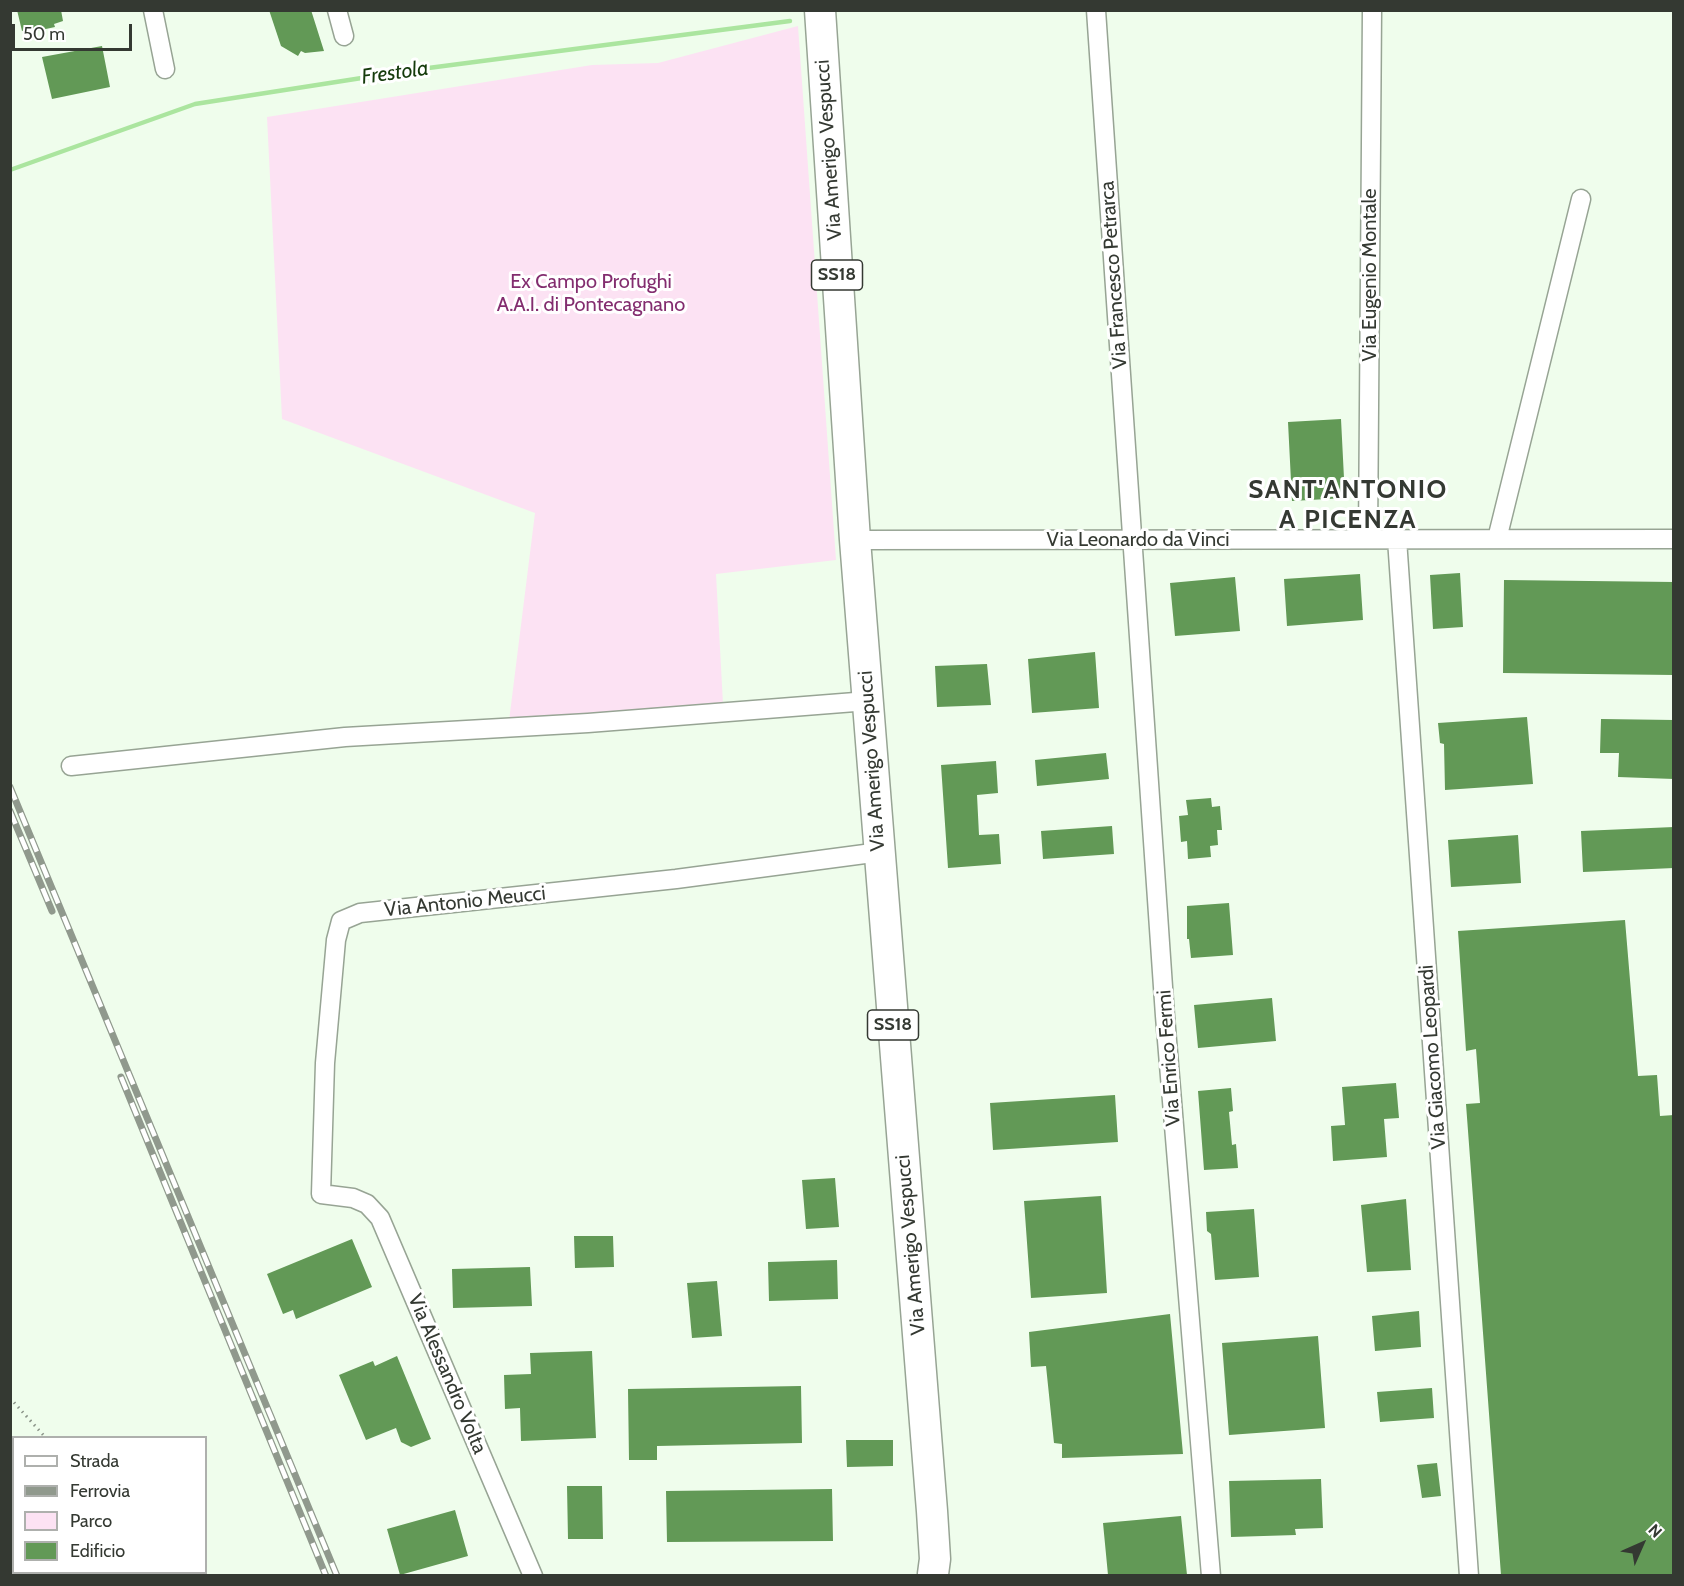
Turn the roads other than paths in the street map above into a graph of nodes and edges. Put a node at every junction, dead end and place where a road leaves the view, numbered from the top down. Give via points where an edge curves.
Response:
1 (153, 10) edge
2 (337, 10) edge
3 (820, 10) edge
4 (1096, 10) edge
5 (1372, 10) edge
6 (344, 36) dead end
7 (165, 69) dead end
8 (1581, 200) dead end
9 (1368, 539) junction
10 (1397, 539) junction
11 (1497, 539) junction
12 (1674, 539) edge
13 (855, 540) junction
14 (1132, 540) junction
15 (868, 701) junction
16 (71, 766) dead end
17 (880, 852) junction
18 (339, 1196) joint
19 (533, 1575) edge
20 (923, 1575) edge
21 (1211, 1575) edge
22 (1469, 1575) edge

1 - 7 street
2 - 6 street
3 - 13 main road, Via Amerigo Vespucci / SS18
4 - 14 street, Via Francesco Petrarca
5 - 9 street, Via Eugenio Montale
8 - 11 street
9 - 10 street, Via Leonardo da Vinci
9 - 14 street, Via Leonardo da Vinci
10 - 11 street, Via Leonardo da Vinci
10 - 22 street, Via Giacomo Leopardi
11 - 12 street, Via Leonardo da Vinci
13 - 14 street, Via Leonardo da Vinci
13 - 15 main road, Via Amerigo Vespucci / SS18
14 - 21 street, Via Enrico Fermi via 1166,1028
15 - 16 street via 345,737
15 - 17 main road, Via Amerigo Vespucci / SS18
17 - 18 street, Via Antonio Meucci via 676,879 360,913 341,921 325,1063 321,1194
17 - 20 main road, Via Amerigo Vespucci / SS18 via 935,1559
18 - 19 street, Via Alessandro Volta via 367,1204 380,1218

